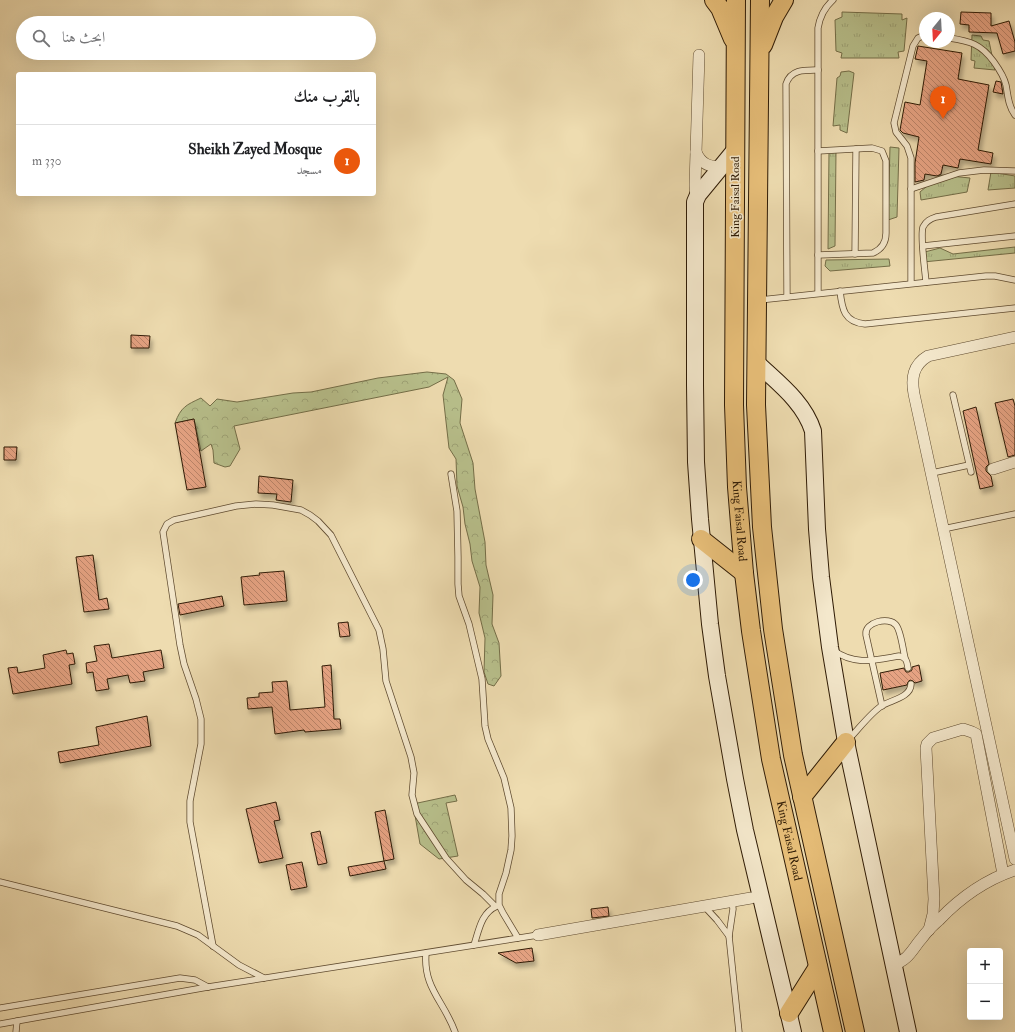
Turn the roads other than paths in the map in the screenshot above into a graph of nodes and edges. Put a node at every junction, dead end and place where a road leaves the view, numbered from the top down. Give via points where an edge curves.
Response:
1 (714, 0) edge
2 (736, 0) edge
3 (760, 0) edge
4 (784, 0) edge
5 (834, 0) edge
6 (919, 38) edge
7 (955, 39) edge
8 (736, 46) junction
9 (699, 55) dead end
10 (760, 56) junction
11 (818, 70) junction
12 (1015, 114) edge
13 (856, 149) junction
14 (735, 150) junction
15 (818, 151) junction
16 (696, 152) junction
17 (722, 166) junction
18 (1015, 170) edge
19 (911, 188) junction
20 (696, 198) junction
21 (1015, 204) edge
22 (1015, 236) edge
23 (923, 246) junction
24 (818, 254) junction
25 (855, 254) junction
26 (1015, 280) edge
27 (926, 282) junction
28 (911, 283) junction
29 (840, 291) junction
30 (818, 293) junction
31 (787, 296) junction
32 (757, 300) junction
33 (1015, 308) edge
34 (1015, 336) edge
35 (757, 363) junction
36 (953, 395) dead end
37 (1015, 462) edge
38 (969, 465) junction
39 (994, 469) dead end
40 (971, 472) dead end
41 (932, 473) junction
42 (451, 474) dead end
43 (1015, 514) edge
44 (943, 529) junction
45 (702, 540) junction
46 (744, 573) junction
47 (830, 647) junction
48 (905, 658) junction
49 (872, 661) junction
50 (908, 668) dead end
51 (911, 684) dead end
52 (882, 706) junction
53 (846, 742) junction
54 (802, 797) junction
55 (1015, 859) edge
56 (1015, 870) edge
57 (1003, 874) junction
58 (0, 882) edge
59 (751, 898) dead end
60 (732, 901) junction
61 (497, 906) junction
62 (704, 906) junction
63 (929, 930) junction
64 (538, 935) joint
65 (729, 936) junction
66 (518, 938) junction
67 (474, 945) junction
68 (213, 946) junction
69 (426, 953) junction
70 (894, 964) junction
71 (818, 967) junction
72 (264, 978) junction
73 (208, 987) junction
74 (0, 1008) edge
75 (789, 1013) junction
76 (17, 1021) junction
77 (0, 1024) edge
78 (16, 1032) edge
79 (455, 1032) edge
80 (739, 1032) edge
81 (793, 1032) edge
82 (833, 1032) edge
83 (855, 1032) edge
84 (908, 1032) edge

1 - 8 main road
2 - 8 main road, King Faisal Road
3 - 10 main road, King Faisal Road
4 - 10 main road via 774,17
5 - 11 lane via 824,9 819,21
6 - 19 lane via 913,46 894,119 896,132 907,146 911,158
7 - 12 lane via 973,43 987,53 1001,71
8 - 14 main road, King Faisal Road
9 - 16 street
10 - 32 main road, King Faisal Road
11 - 15 lane
11 - 31 lane via 796,72 786,84
13 - 15 lane
13 - 25 lane
13 - 25 lane via 876,148 882,151 885,158 886,232 885,243 878,251
14 - 17 street
14 - 46 main road, King Faisal Road via 734,405
15 - 24 lane
16 - 17 street via 706,165
16 - 20 street
17 - 20 street
18 - 19 lane via 959,173
19 - 28 lane
20 - 45 street via 696,462
21 - 23 lane via 931,219 922,229
22 - 23 lane
23 - 27 lane
24 - 25 lane
24 - 30 lane
26 - 27 lane via 986,276
27 - 28 lane
28 - 29 lane
29 - 30 lane
29 - 33 lane via 846,315 854,322 865,324
30 - 31 lane
31 - 32 lane
32 - 35 main road, King Faisal Road
34 - 41 street via 928,356 918,364 912,380 913,390
35 - 47 street via 802,407 813,430 820,570
35 - 54 main road, King Faisal Road via 759,486 767,578 786,717
36 - 38 lane
37 - 39 street
38 - 40 lane
38 - 41 lane
41 - 44 street
42 - 61 lane via 457,510 459,596 469,624 482,679 488,739 504,778 511,808 511,850
43 - 44 lane
44 - 55 street
45 - 46 main road
45 - 75 street via 717,676 735,779
46 - 71 main road, King Faisal Road via 771,759
47 - 49 lane via 850,658
47 - 53 street
48 - 49 lane via 899,656
48 - 49 lane via 898,627 887,620 871,624 866,629
48 - 50 lane
49 - 52 lane
51 - 52 lane via 907,693
52 - 53 lane
53 - 54 main road
53 - 70 street
54 - 83 main road, King Faisal Road
56 - 57 street
57 - 63 street via 968,893
57 - 63 street via 976,734 963,730 933,738 926,748 934,899
58 - 68 lane via 177,926
59 - 60 street
60 - 62 street
60 - 65 lane
61 - 66 lane
61 - 67 lane via 484,916
61 - 68 lane via 462,876 446,858 417,814 412,795 412,757 386,682 379,630 334,539 318,521 301,510 273,505 236,506 174,520 167,524 163,532 180,645 201,719 201,744 190,801 190,822
62 - 64 street
62 - 65 lane
63 - 70 street via 907,958
64 - 66 lane
65 - 80 lane
66 - 67 lane
67 - 69 lane
68 - 72 lane via 239,966
69 - 72 lane
69 - 79 lane via 428,978
70 - 84 street
71 - 75 main road
71 - 82 main road, King Faisal Road
72 - 73 lane
73 - 74 lane via 195,980 180,978
73 - 76 lane
75 - 81 street
76 - 77 lane
76 - 78 lane

